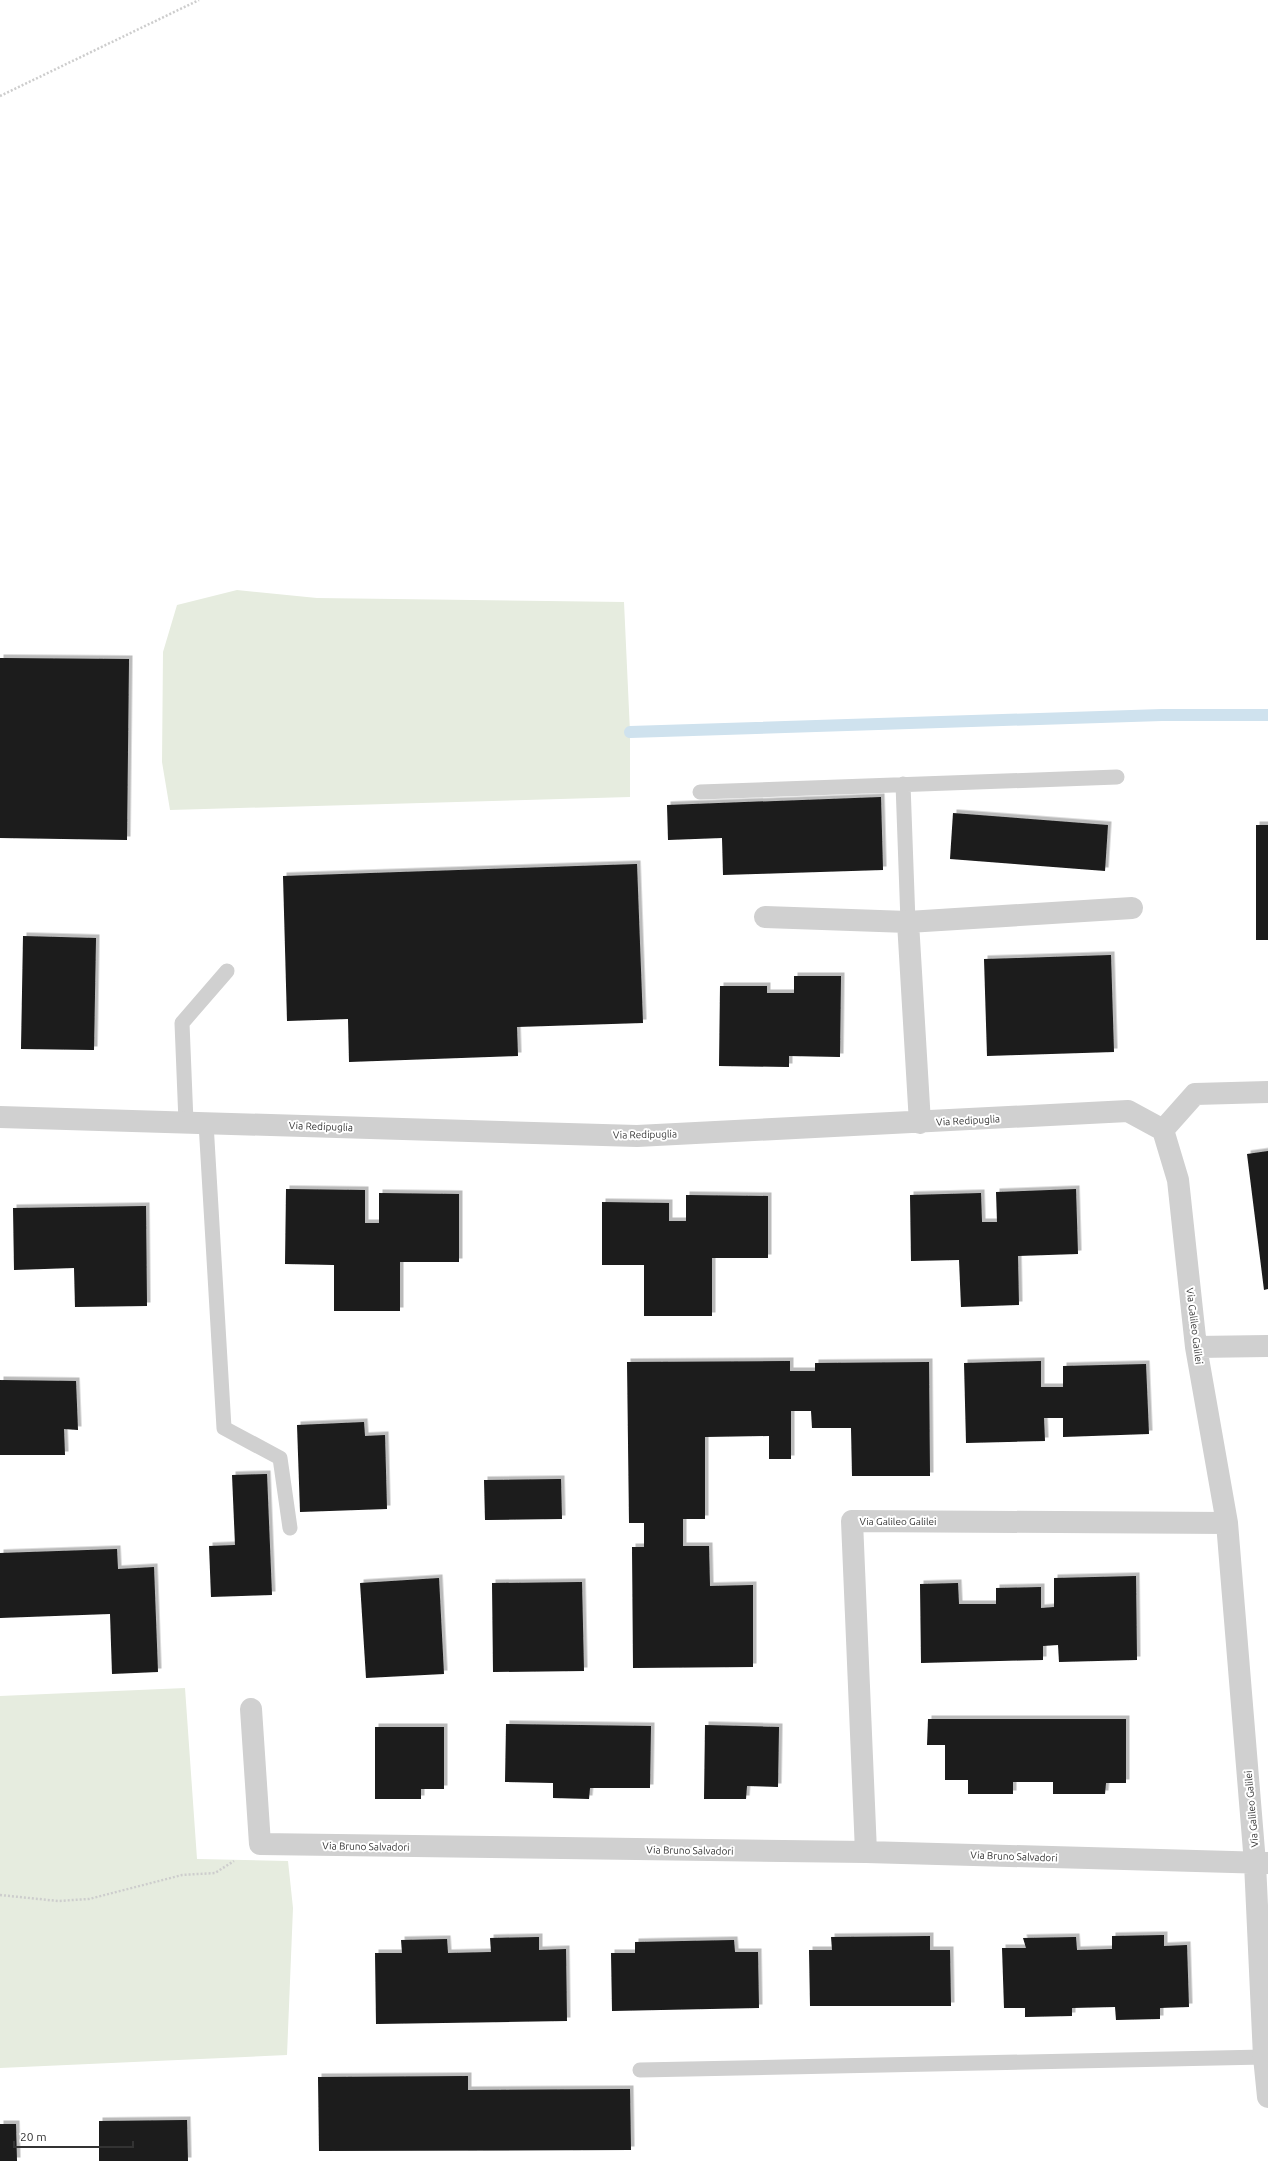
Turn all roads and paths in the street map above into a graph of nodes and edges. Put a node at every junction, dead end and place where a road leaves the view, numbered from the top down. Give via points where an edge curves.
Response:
1 (199, 0) edge
2 (0, 96) edge
3 (1117, 777) dead end
4 (903, 784) junction
5 (700, 792) dead end
6 (1132, 908) dead end
7 (765, 917) dead end
8 (908, 922) junction
9 (227, 970) dead end
10 (1268, 1092) edge
11 (0, 1117) edge
12 (196, 1122) junction
13 (920, 1123) junction
14 (1163, 1130) junction
15 (1268, 1346) edge
16 (1196, 1347) junction
17 (1227, 1523) junction
18 (290, 1528) dead end
19 (251, 1709) dead end
20 (260, 1844) junction
21 (866, 1852) junction
22 (1262, 1863) edge
23 (0, 1894) edge
24 (1264, 2057) junction
25 (640, 2070) dead end
26 (1268, 2096) edge

1 - 2 path
3 - 4 lane
4 - 5 lane
4 - 8 lane
6 - 8 street
7 - 8 street
8 - 13 street
9 - 12 lane via 182,1022
10 - 14 street via 1195,1094
11 - 12 street, Via Redipuglia
12 - 13 street, Via Redipuglia via 637,1136
12 - 18 lane via 224,1428 280,1458
13 - 14 street, Via Redipuglia via 1128,1112
14 - 16 street, Via Galileo Galilei via 1178,1180
15 - 16 street
16 - 17 street, Via Galileo Galilei
17 - 21 street, Via Galileo Galilei via 852,1521
17 - 22 street, Via Galileo Galilei
19 - 20 street
20 - 21 street, Via Bruno Salvadori
20 - 23 path via 215,1873 182,1875 89,1899 58,1901
21 - 22 street, Via Bruno Salvadori
22 - 24 street, Via Galileo Galilei
24 - 25 lane
24 - 26 street, Via Galileo Galilei

